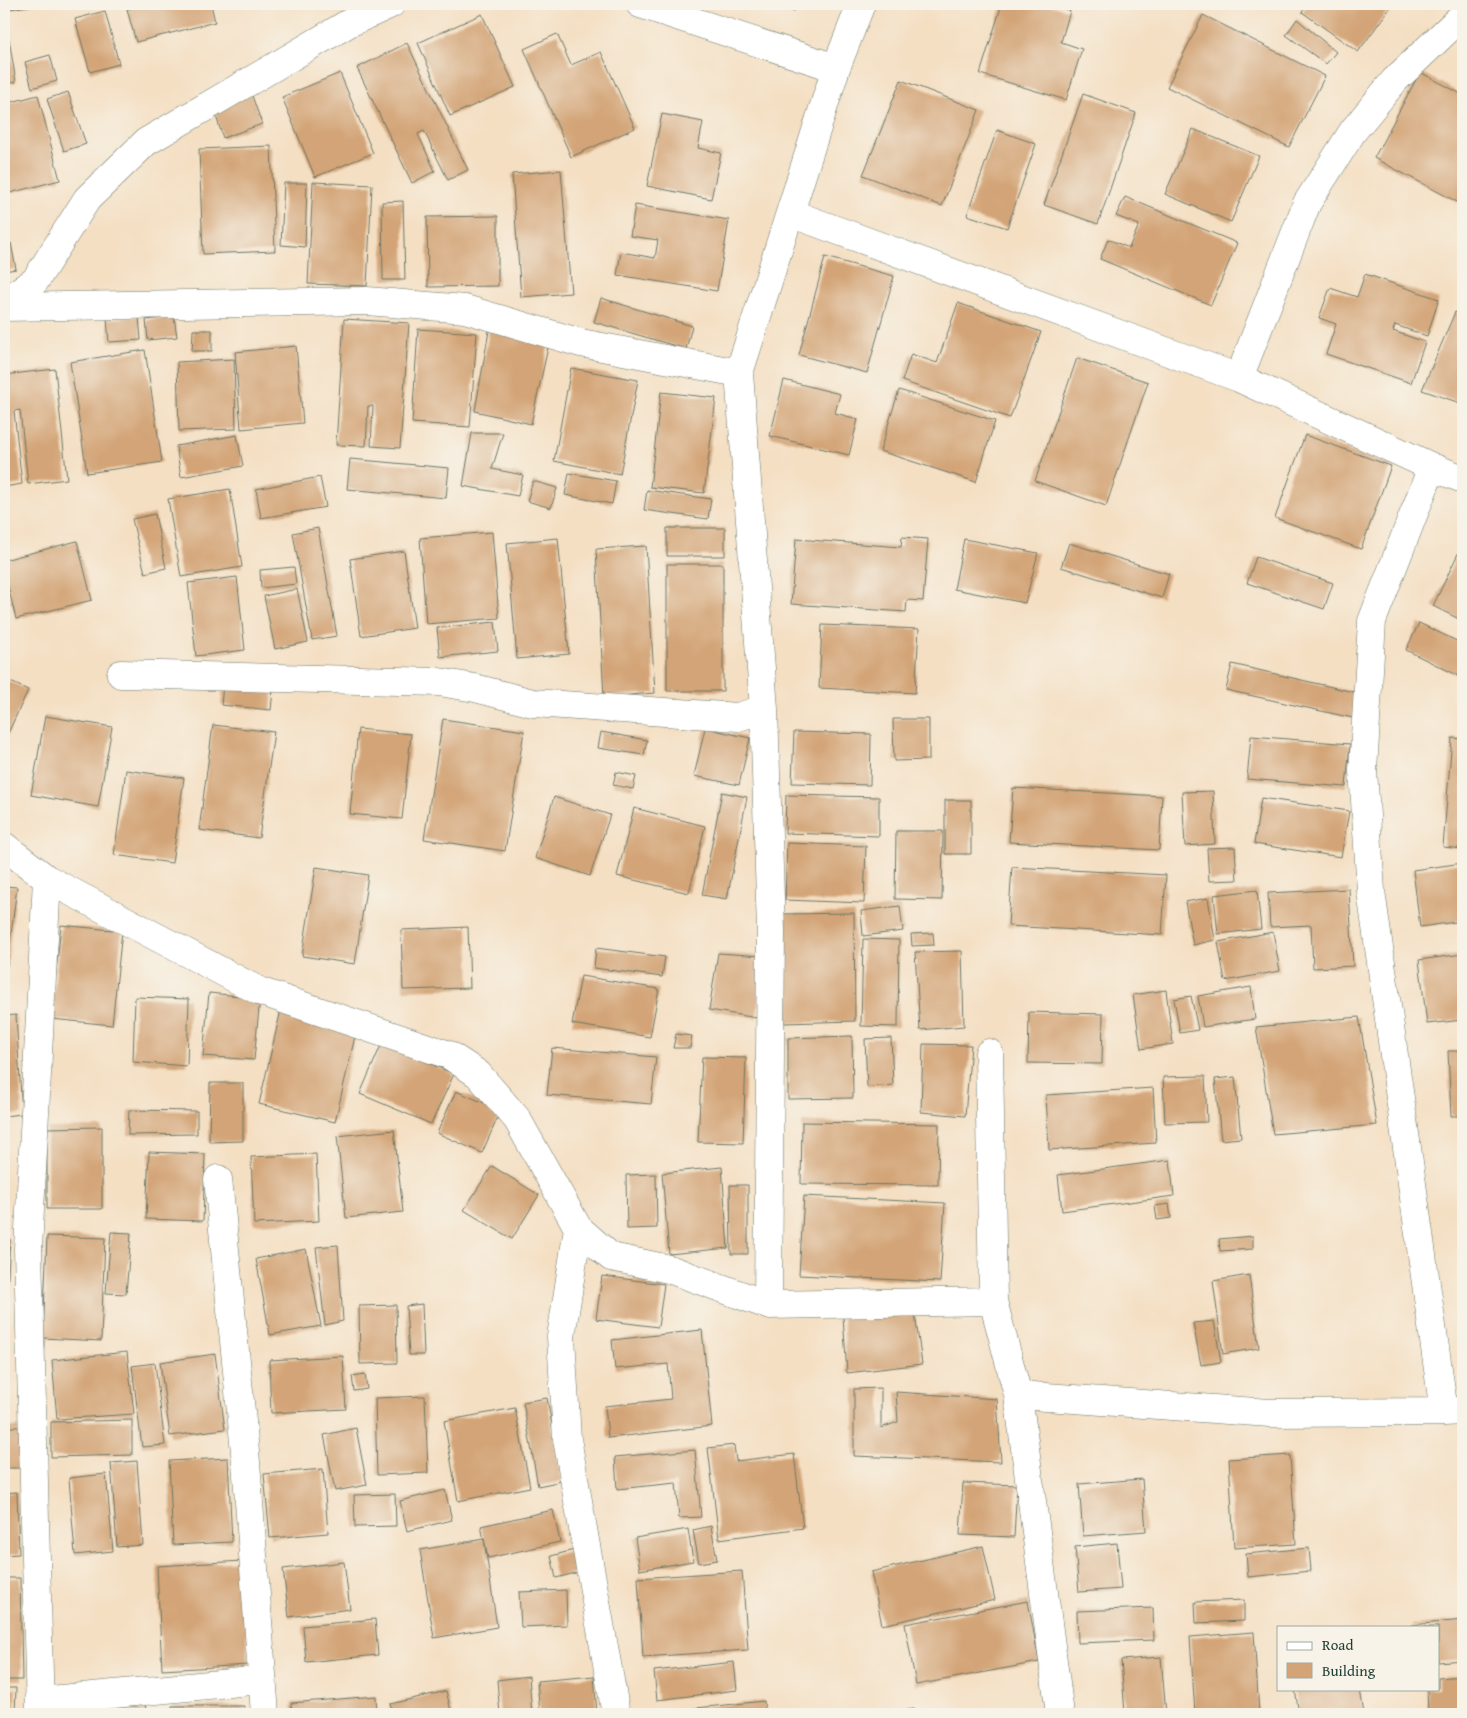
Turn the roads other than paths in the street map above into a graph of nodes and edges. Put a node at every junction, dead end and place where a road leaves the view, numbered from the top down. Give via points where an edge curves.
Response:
1 (391, 4) edge
2 (640, 4) edge
3 (860, 4) edge
4 (1463, 15) edge
5 (836, 68) junction
6 (790, 214) junction
7 (4, 302) edge
8 (4, 306) edge
9 (740, 373) junction
10 (1239, 378) junction
11 (1432, 467) junction
12 (1463, 480) edge
13 (121, 674) dead end
14 (764, 709) junction
15 (4, 846) edge
16 (47, 879) junction
17 (989, 1053) dead end
18 (218, 1179) dead end
19 (578, 1228) junction
20 (993, 1301) junction
21 (768, 1304) junction
22 (1018, 1396) junction
23 (1454, 1411) edge
24 (262, 1680) junction
25 (40, 1708) edge
26 (265, 1714) edge
27 (616, 1714) edge
28 (1060, 1714) edge

1 - 7 street via 349,23 146,142 87,199 35,281
2 - 5 street
3 - 5 street
4 - 10 street via 1395,80 1353,131 1307,203
5 - 6 street
6 - 9 street
6 - 10 street
8 - 9 street via 367,301 465,309 581,343
9 - 14 street
10 - 11 street
11 - 12 street
11 - 23 street via 1372,621 1363,770 1371,891
13 - 14 street via 439,682 533,703 738,717
14 - 21 street via 770,931
15 - 16 street
16 - 19 street via 259,991 449,1055 478,1074 517,1118
16 - 25 street via 28,1249
17 - 20 street
18 - 24 street via 246,1462
19 - 21 street via 611,1257 670,1269
19 - 27 street via 561,1337 567,1439
20 - 21 street
20 - 22 street
22 - 23 street via 1270,1413
22 - 28 street
24 - 25 street
24 - 26 street

